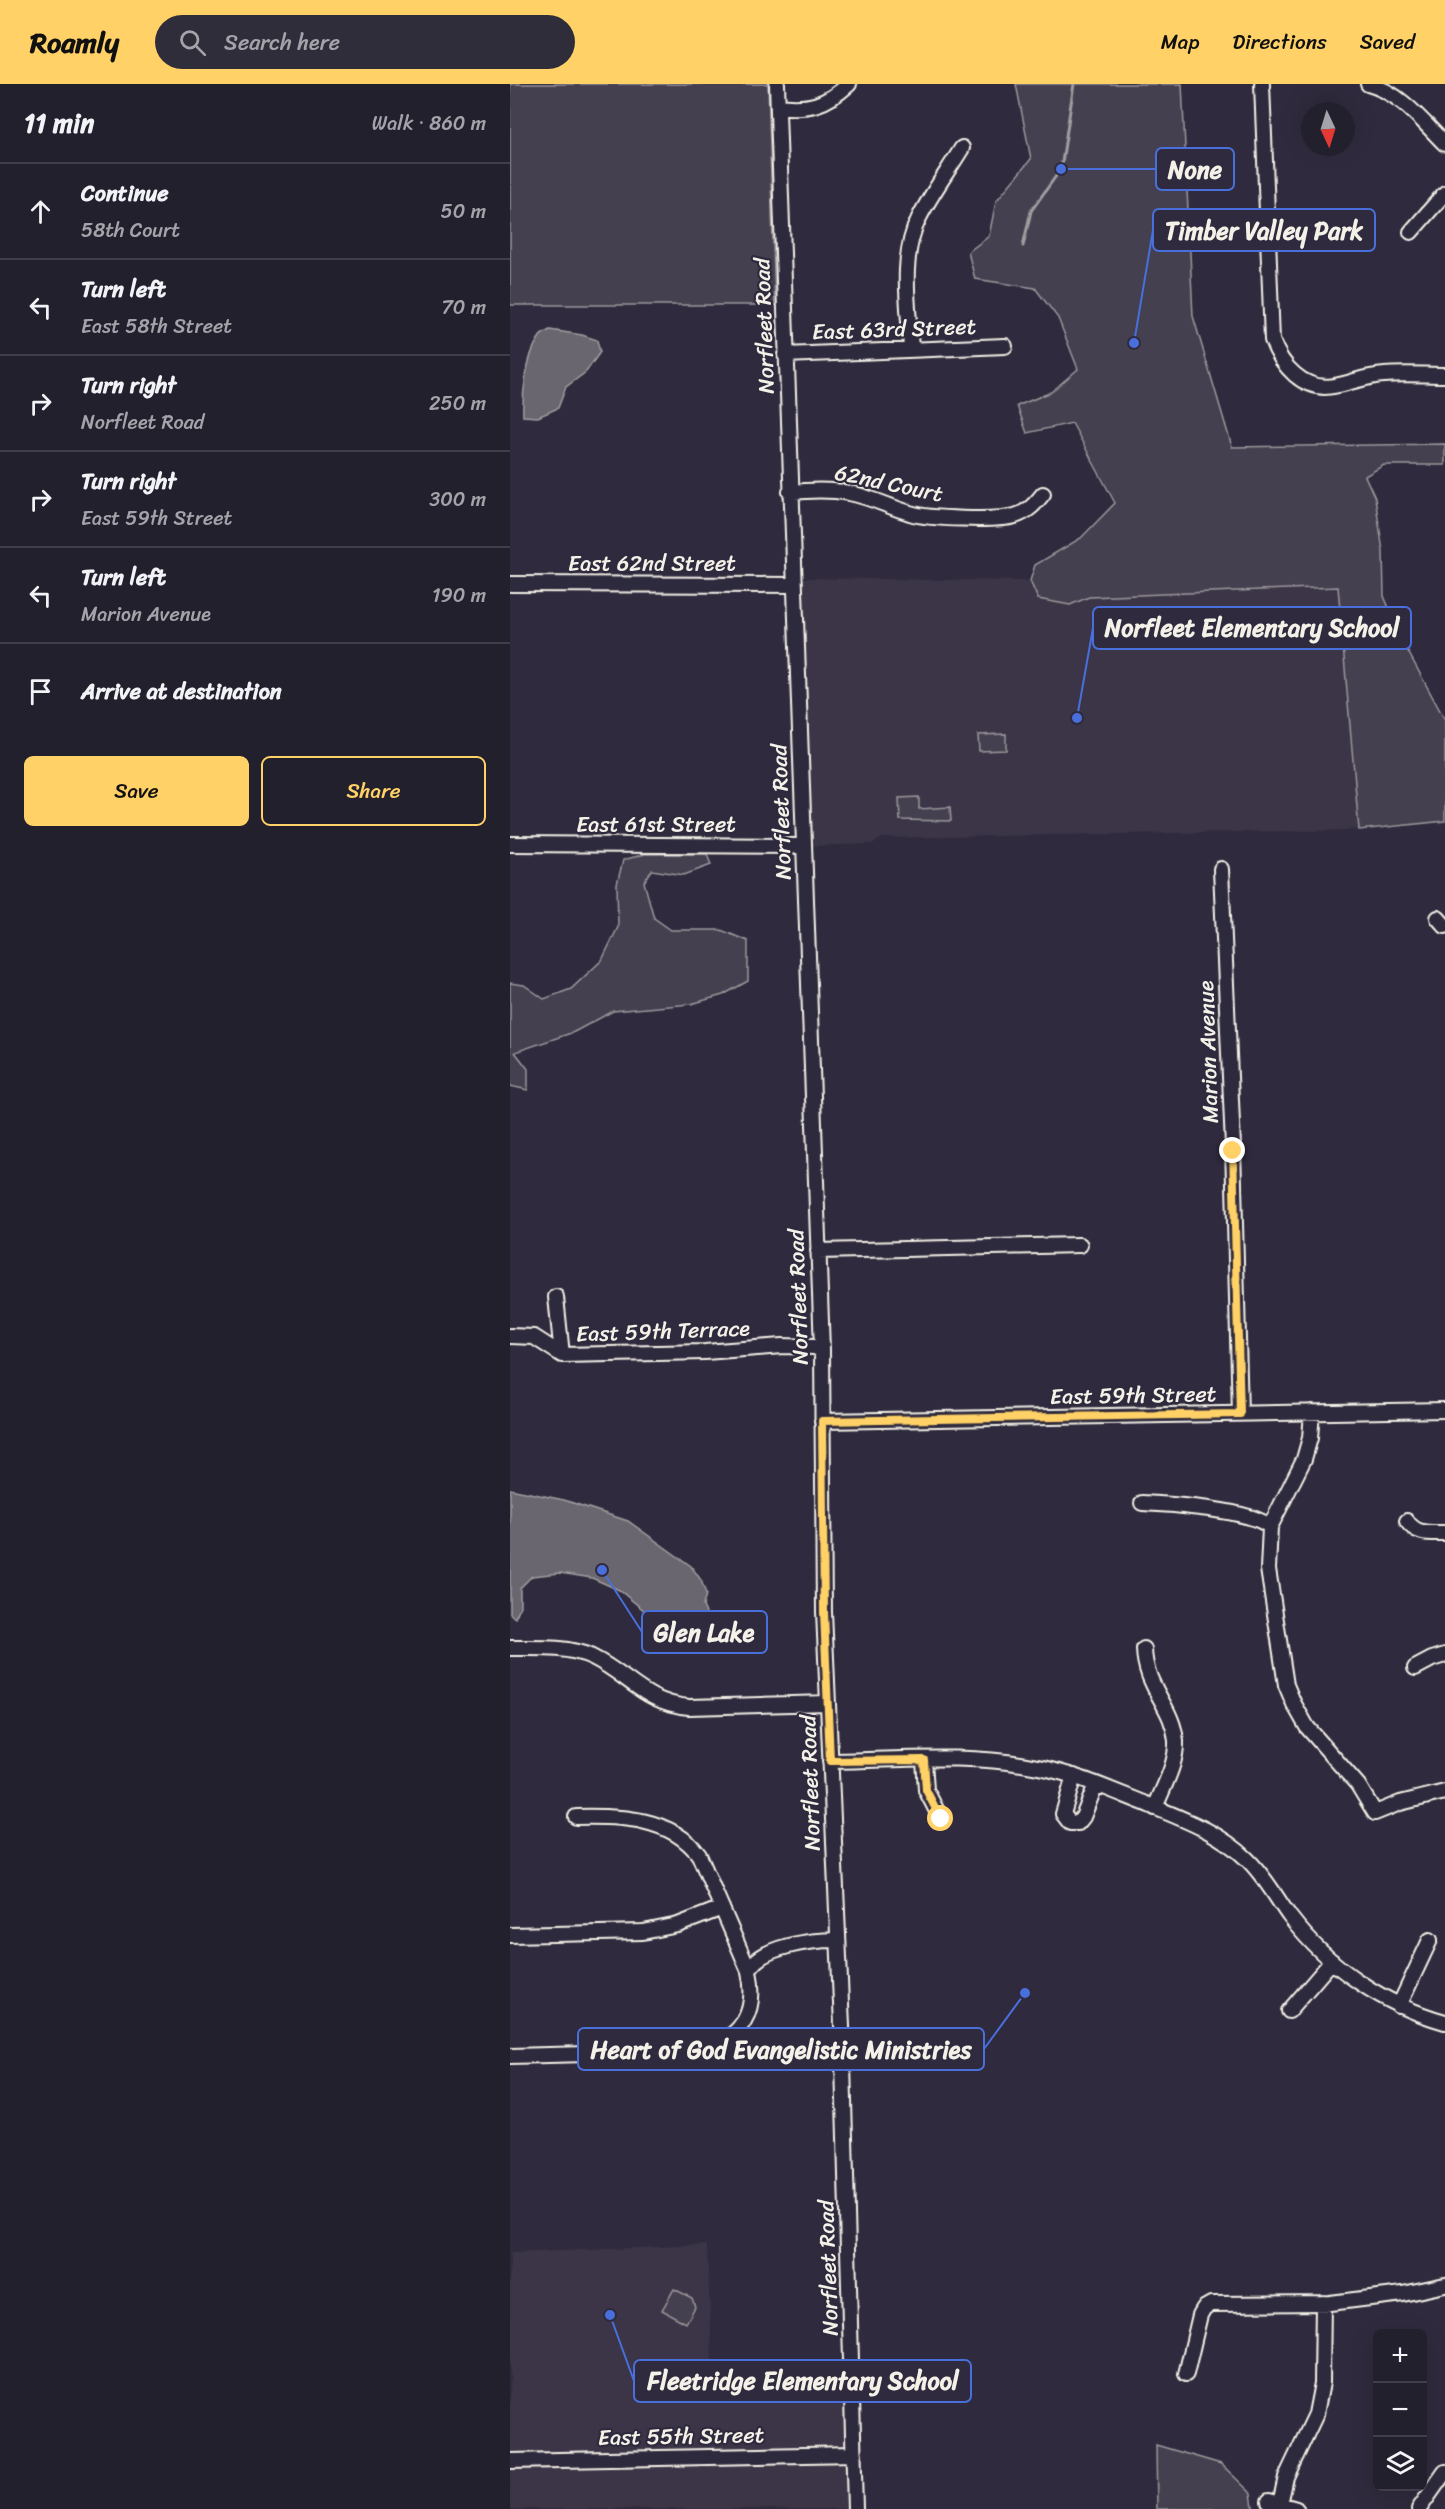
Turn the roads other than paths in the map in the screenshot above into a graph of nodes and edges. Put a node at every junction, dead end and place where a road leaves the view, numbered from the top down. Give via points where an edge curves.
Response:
1 (777, 84) edge
2 (849, 84) edge
3 (1263, 84) edge
4 (1376, 85) edge
5 (778, 106) junction
6 (1445, 144) edge
7 (962, 148) dead end
8 (1445, 193) edge
9 (1412, 232) dead end
10 (1005, 346) dead end
11 (911, 350) junction
12 (785, 355) junction
13 (1445, 375) edge
14 (790, 492) junction
15 (1043, 494) dead end
16 (510, 584) edge
17 (793, 585) junction
18 (510, 844) edge
19 (803, 846) junction
20 (1221, 869) dead end
21 (1080, 1245) dead end
22 (818, 1251) junction
23 (556, 1297) dead end
24 (510, 1336) edge
25 (822, 1350) junction
26 (562, 1355) junction
27 (1445, 1410) edge
28 (1312, 1412) junction
29 (1240, 1414) junction
30 (822, 1421) junction
31 (1142, 1503) dead end
32 (1407, 1521) dead end
33 (1270, 1527) junction
34 (1445, 1533) edge
35 (510, 1648) edge
36 (1144, 1649) dead end
37 (1445, 1655) edge
38 (1415, 1668) dead end
39 (828, 1703) junction
40 (924, 1760) junction
41 (830, 1761) junction
42 (1074, 1776) junction
43 (1096, 1785) junction
44 (1445, 1792) edge
45 (1155, 1808) junction
46 (576, 1817) dead end
47 (941, 1819) dead end
48 (722, 1908) junction
49 (510, 1935) edge
50 (837, 1940) junction
51 (1430, 1940) dead end
52 (1332, 1961) junction
53 (749, 1971) junction
54 (1399, 2006) junction
55 (1289, 2011) dead end
56 (1445, 2022) edge
57 (510, 2056) edge
58 (1445, 2285) edge
59 (1323, 2303) junction
60 (1186, 2374) dead end
61 (854, 2454) junction
62 (510, 2461) edge
63 (1445, 2472) edge
64 (855, 2509) edge
65 (1296, 2509) edge
66 (1419, 2509) edge

1 - 5 street, Norfleet Road
2 - 5 street via 816,105
3 - 13 street via 1272,339 1278,355 1287,369 1306,383 1322,387 1385,374
4 - 6 street via 1404,103
5 - 12 street, Norfleet Road
7 - 11 street via 918,219 910,241 906,274
8 - 9 street
10 - 11 street, East 63rd Street
11 - 12 street, East 63rd Street
12 - 14 street, Norfleet Road
14 - 15 street, 62nd Court via 847,492 933,518 1014,516 1031,509
14 - 17 street, Norfleet Road
16 - 17 street, East 62nd Street
17 - 19 street, Norfleet Road
18 - 19 street, East 61st Street
19 - 22 street, Norfleet Road
20 - 29 street, Marion Avenue
21 - 22 street
22 - 25 street, Norfleet Road
23 - 26 street
24 - 26 street, East 59th Terrace via 534,1337
25 - 26 street, East 59th Terrace via 782,1347
25 - 30 street, Norfleet Road
27 - 28 street, East 59th Street
28 - 29 street, East 59th Street
28 - 33 street via 1304,1459
29 - 30 street, East 59th Street
30 - 39 street, Norfleet Road
31 - 33 street via 1206,1508
32 - 34 street via 1422,1533
33 - 44 street via 1268,1569 1286,1685 1307,1727 1358,1785 1375,1813
35 - 39 street via 578,1652 651,1697 673,1706
36 - 45 street via 1148,1678 1168,1713 1176,1741 1171,1767
37 - 38 street
39 - 41 street, Norfleet Road
40 - 41 street
40 - 42 street via 1005,1761
40 - 47 street via 926,1790
41 - 50 street, Norfleet Road
42 - 43 street
42 - 43 street via 1063,1814 1070,1823 1078,1823 1083,1817
43 - 45 street
45 - 52 street via 1207,1830 1237,1849 1261,1874 1310,1941
46 - 48 street via 631,1819 678,1834 699,1855
48 - 49 street via 678,1925 643,1932
48 - 53 street
50 - 53 street via 812,1940 784,1947 758,1960
50 - 61 street, Norfleet Road
51 - 54 street
52 - 54 street
52 - 55 street
53 - 57 street via 749,2010 741,2025 725,2042 704,2051
54 - 56 street
58 - 59 street via 1393,2296
59 - 60 street via 1211,2304 1200,2315
59 - 65 street via 1322,2383 1316,2414 1274,2503
61 - 62 street, East 55th Street
61 - 64 street, Norfleet Road
63 - 66 street

